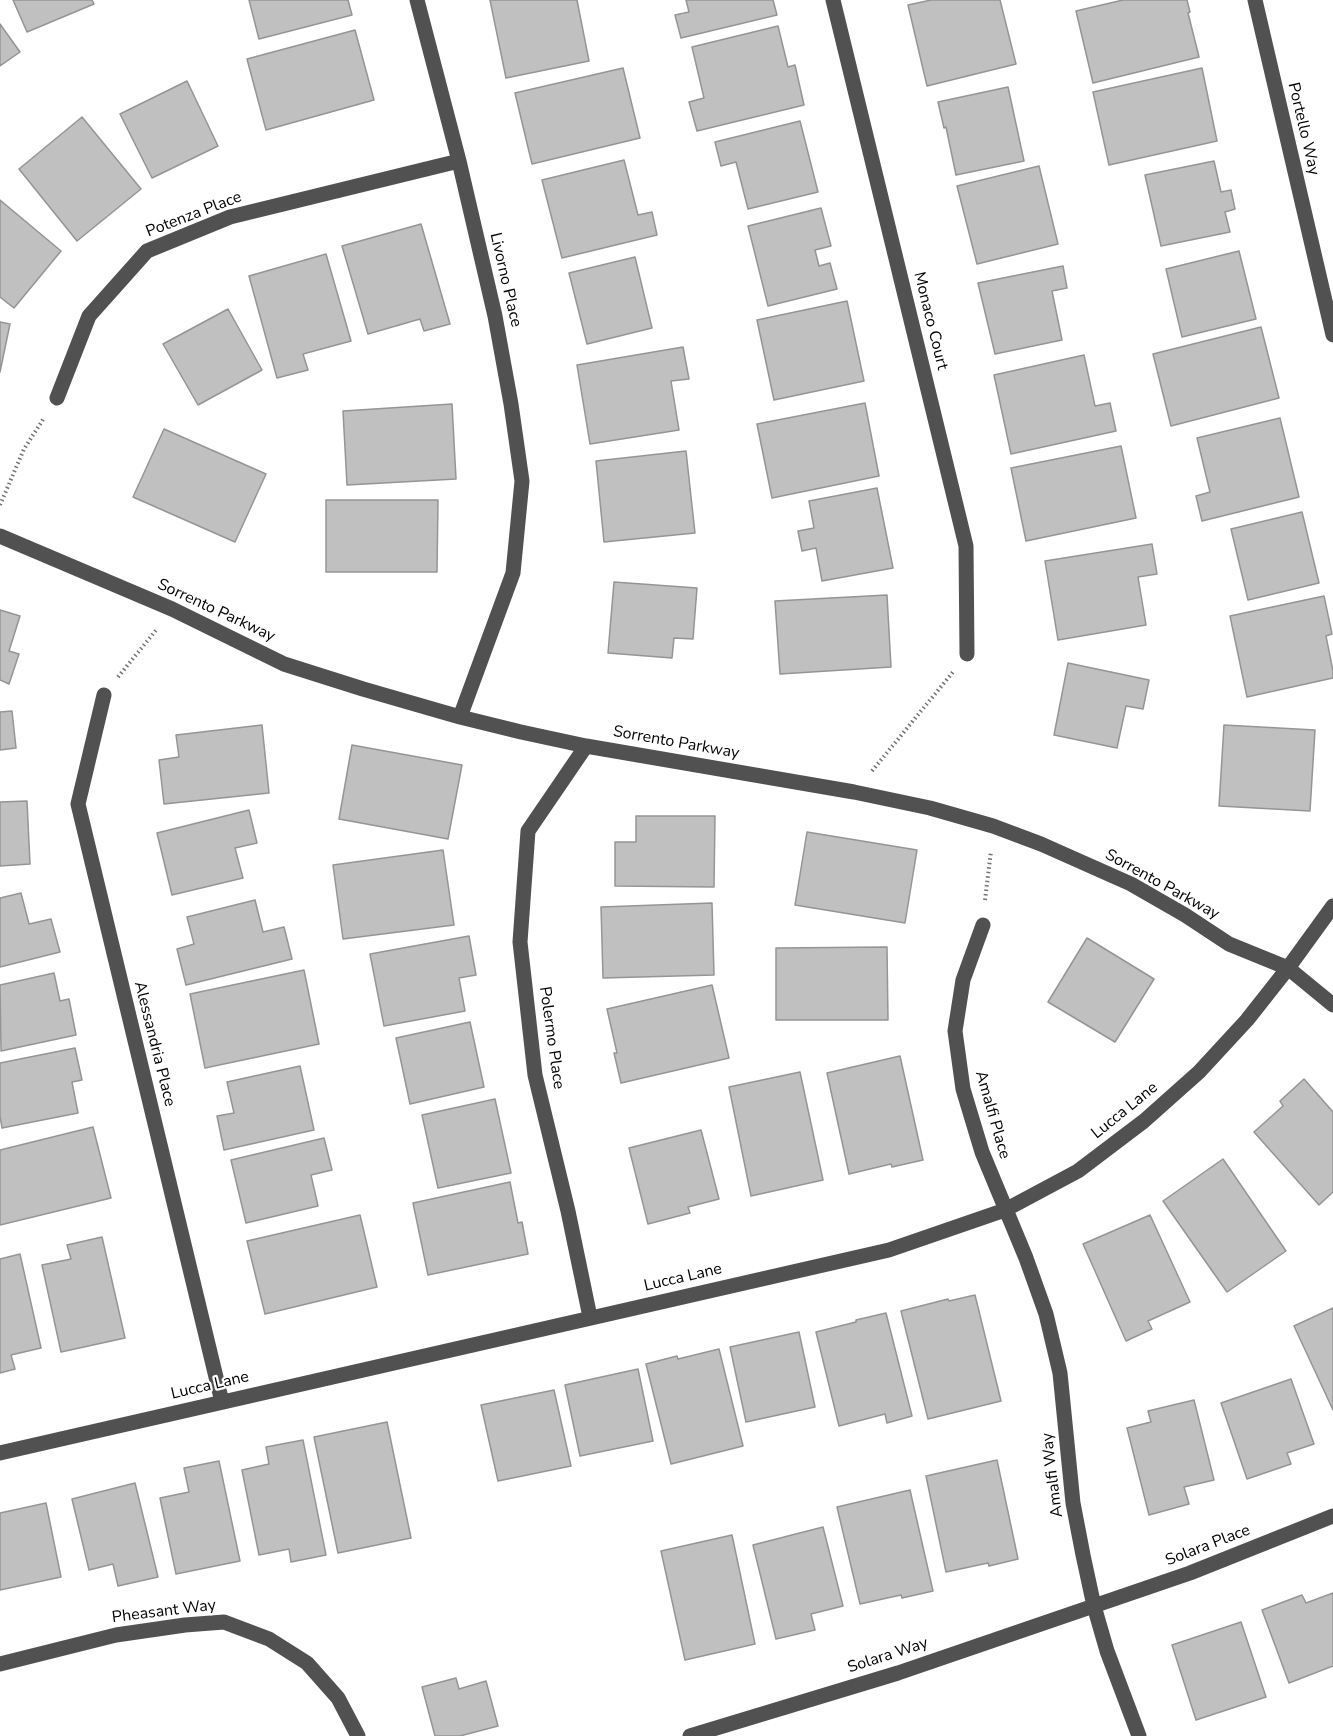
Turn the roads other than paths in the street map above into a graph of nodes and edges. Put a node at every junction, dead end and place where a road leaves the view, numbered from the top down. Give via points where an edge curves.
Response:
1 (417, 0) edge
2 (833, 0) edge
3 (1255, 0) edge
4 (459, 161) junction
5 (1333, 335) edge
6 (57, 398) road end
7 (0, 536) edge
8 (967, 654) road end
9 (104, 695) road end
10 (460, 717) junction
11 (586, 746) junction
12 (1333, 906) edge
13 (983, 925) road end
14 (1288, 968) junction
15 (1333, 1005) edge
16 (1005, 1210) junction
17 (590, 1317) junction
18 (222, 1402) junction
19 (0, 1453) edge
20 (1333, 1516) edge
21 (1094, 1606) junction
22 (0, 1664) edge
23 (358, 1736) edge
24 (690, 1736) edge
25 (1138, 1736) edge

1 - 4 street, Livorno Place
2 - 8 street, Monaco Court via 966,546
3 - 5 street, Portello Way
4 - 6 street, Potenza Place via 230,217 147,251 89,316
4 - 10 street, Livorno Place via 495,316 522,481 513,573
7 - 10 street, Sorrento Parkway via 172,609 284,663
9 - 18 street, Alessandria Place via 78,804
10 - 11 street, Sorrento Parkway
11 - 14 street, Sorrento Parkway via 854,792 993,826 1131,884 1229,944
11 - 17 street, Polermo Place via 528,831 520,942 535,1075
12 - 14 street
13 - 16 street, Amalfi Place via 963,980 955,1031 963,1089
14 - 15 street, Sorrento Parkway
14 - 16 street, Lucca Lane via 1199,1072 1144,1122 1078,1171
16 - 17 street, Lucca Lane via 889,1250
16 - 21 street, Amalfi Way via 1046,1314 1060,1373 1073,1503
17 - 18 street, Lucca Lane
18 - 19 street, Lucca Lane
20 - 21 street, Solara Place
21 - 24 street, Solara Way via 898,1673
21 - 25 street, Amalfi Way
22 - 23 street, Pheasant Way via 116,1635 224,1622 269,1639 307,1663 338,1698

